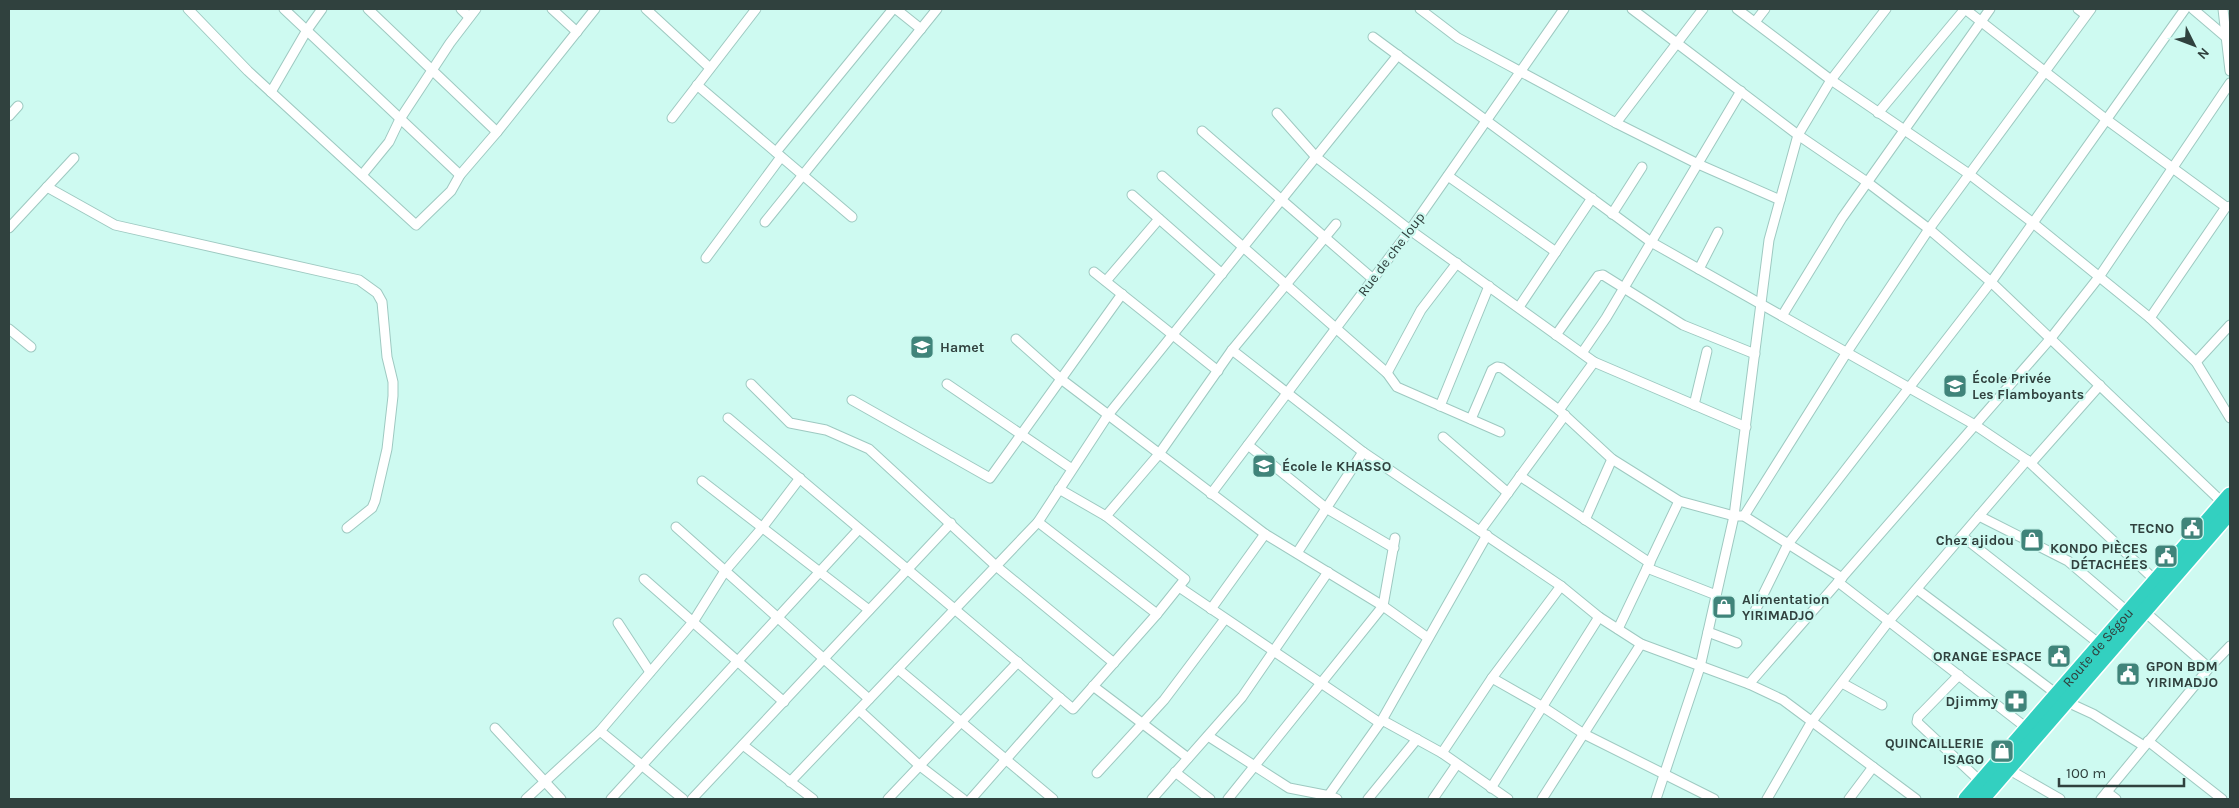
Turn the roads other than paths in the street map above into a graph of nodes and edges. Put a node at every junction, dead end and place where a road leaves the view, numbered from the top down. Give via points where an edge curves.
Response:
1 (189, 9) edge
2 (284, 9) edge
3 (322, 9) edge
4 (368, 9) edge
5 (461, 9) edge
6 (476, 9) edge
7 (552, 9) edge
8 (595, 9) edge
9 (646, 9) edge
10 (756, 9) edge
11 (894, 9) edge
12 (937, 9) edge
13 (1420, 9) edge
14 (1564, 9) edge
15 (1632, 9) edge
16 (1703, 9) edge
17 (1737, 9) edge
18 (1765, 9) edge
19 (1886, 9) edge
20 (1965, 9) edge
21 (1990, 9) edge
22 (2078, 9) edge
23 (2185, 9) edge
24 (2193, 9) edge
25 (2223, 9) edge
26 (2088, 12) edge
27 (469, 17) junction
28 (1754, 22) junction
29 (1981, 22) junction
30 (921, 29) junction
31 (307, 30) junction
32 (577, 32) junction
33 (1373, 37) dead end
34 (2227, 38) junction
35 (1678, 44) junction
36 (1398, 55) junction
37 (710, 68) junction
38 (2045, 70) junction
39 (433, 71) junction
40 (1521, 71) junction
41 (2230, 71) edge
42 (1831, 80) junction
43 (2230, 83) edge
44 (697, 85) junction
45 (1741, 91) junction
46 (271, 92) junction
47 (18, 106) dead end
48 (1277, 113) dead end
49 (1878, 113) junction
50 (9, 116) edge
51 (672, 118) dead end
52 (400, 120) junction
53 (1486, 120) junction
54 (2106, 120) junction
55 (1616, 123) junction
56 (1904, 130) junction
57 (497, 132) junction
58 (1202, 132) dead end
59 (1798, 135) junction
60 (778, 154) junction
61 (1316, 157) junction
62 (74, 158) dead end
63 (1698, 164) junction
64 (1642, 167) dead end
65 (2171, 168) junction
66 (1969, 174) junction
67 (362, 175) junction
68 (460, 175) junction
69 (803, 175) junction
70 (1162, 176) dead end
71 (1448, 176) junction
72 (1867, 182) junction
73 (47, 187) junction
74 (1132, 194) dead end
75 (1592, 198) junction
76 (1780, 200) junction
77 (1280, 201) junction
78 (2228, 206) edge
79 (1612, 214) junction
80 (852, 217) dead end
81 (1159, 219) junction
82 (765, 222) dead end
83 (2033, 223) junction
84 (1336, 224) dead end
85 (9, 228) edge
86 (1928, 229) junction
87 (1410, 230) junction
88 (1718, 232) dead end
89 (1324, 238) junction
90 (1651, 242) junction
91 (1243, 247) junction
92 (1556, 252) junction
93 (706, 258) dead end
94 (1457, 263) junction
95 (1699, 269) junction
96 (1094, 272) dead end
97 (1222, 274) junction
98 (2099, 277) junction
99 (1373, 279) junction
100 (1106, 281) junction
101 (1991, 282) junction
102 (1286, 284) junction
103 (1489, 286) junction
104 (1624, 287) junction
105 (1122, 294) junction
106 (1762, 304) junction
107 (1519, 307) junction
108 (1782, 316) junction
109 (2150, 318) junction
110 (2230, 325) edge
111 (1336, 328) junction
112 (9, 329) edge
113 (1173, 334) junction
114 (1556, 335) junction
115 (2051, 338) junction
116 (1016, 339) dead end
117 (31, 347) dead end
118 (1232, 350) junction
119 (1707, 351) dead end
120 (1847, 352) junction
121 (1582, 353) junction
122 (1755, 354) junction
123 (1594, 362) junction
124 (2196, 362) junction
125 (1218, 371) junction
126 (1387, 373) junction
127 (1061, 379) junction
128 (751, 384) dead end
129 (947, 384) dead end
130 (2100, 385) junction
131 (1910, 387) junction
132 (1287, 394) junction
133 (852, 400) dead end
134 (1694, 405) junction
135 (1440, 406) junction
136 (1562, 413) junction
137 (1108, 415) junction
138 (728, 418) dead end
139 (2230, 418) edge
140 (1471, 420) junction
141 (1975, 425) junction
142 (1746, 427) junction
143 (1500, 432) dead end
144 (1021, 434) junction
145 (1443, 437) dead end
146 (1248, 445) junction
147 (1363, 452) junction
148 (1159, 454) junction
149 (1612, 459) junction
150 (2029, 462) junction
151 (1072, 470) junction
152 (1520, 476) junction
153 (800, 478) junction
154 (702, 482) dead end
155 (1059, 490) junction
156 (1508, 492) junction
157 (1211, 494) junction
158 (1679, 501) junction
159 (2228, 504) edge
160 (1326, 508) junction
161 (1106, 516) junction
162 (1739, 516) junction
163 (1979, 516) junction
164 (1585, 520) junction
165 (1038, 522) junction
166 (951, 523) junction
167 (676, 527) dead end
168 (347, 528) dead end
169 (762, 528) junction
170 (860, 528) junction
171 (1483, 533) junction
172 (1264, 534) junction
173 (1962, 536) junction
174 (1396, 538) dead end
175 (1788, 544) junction
176 (1394, 548) junction
177 (1297, 553) junction
178 (996, 566) junction
179 (1648, 566) junction
180 (908, 569) junction
181 (725, 571) junction
182 (820, 572) junction
183 (1328, 572) junction
184 (644, 579) dead end
185 (1840, 580) junction
186 (2156, 582) junction
187 (1561, 586) junction
188 (1179, 587) junction
189 (1918, 590) junction
190 (1716, 595) junction
191 (1383, 606) junction
192 (1211, 609) junction
193 (869, 610) junction
194 (954, 610) junction
195 (1755, 611) dead end
196 (2145, 612) junction
197 (2129, 613) junction
198 (1157, 614) junction
199 (1598, 616) junction
200 (778, 618) junction
201 (1224, 619) junction
202 (693, 622) junction
203 (1890, 622) junction
204 (618, 623) dead end
205 (1618, 630) junction
206 (1708, 632) junction
207 (1428, 638) junction
208 (1737, 643) dead end
209 (1642, 644) junction
210 (2101, 646) junction
211 (2230, 646) edge
212 (1273, 652) junction
213 (824, 659) junction
214 (738, 661) junction
215 (1018, 662) junction
216 (1114, 663) junction
217 (1700, 667) junction
218 (2209, 668) junction
219 (898, 669) junction
220 (650, 672) junction
221 (1959, 675) junction
222 (1492, 678) junction
223 (1842, 683) junction
224 (1320, 684) junction
225 (1749, 684) junction
226 (1093, 686) junction
227 (1060, 698) junction
228 (2062, 698) junction
229 (869, 699) junction
230 (784, 702) junction
231 (1882, 705) dead end
232 (1543, 707) junction
233 (859, 710) junction
234 (1381, 721) junction
235 (961, 722) junction
236 (1812, 722) junction
237 (1142, 723) junction
238 (496, 728) dead end
239 (2028, 728) junction
240 (600, 731) junction
241 (1584, 734) junction
242 (1208, 736) junction
243 (1417, 739) junction
244 (2146, 744) junction
245 (743, 745) junction
246 (1442, 753) junction
247 (1188, 758) junction
248 (1005, 759) junction
249 (1457, 764) junction
250 (642, 766) junction
251 (920, 766) junction
252 (1253, 766) junction
253 (1873, 767) junction
254 (2008, 769) junction
255 (1176, 772) junction
256 (1097, 773) dead end
257 (1664, 774) junction
258 (544, 782) junction
259 (790, 782) junction
260 (1982, 782) junction
261 (1492, 788) junction
262 (2104, 796) edge
263 (1331, 798) edge
264 (526, 799) edge
265 (561, 799) edge
266 (611, 799) edge
267 (683, 799) edge
268 (692, 799) edge
269 (813, 799) edge
270 (888, 799) edge
271 (963, 799) edge
272 (971, 799) edge
273 (1053, 799) edge
274 (1152, 799) edge
275 (1210, 799) edge
276 (1228, 799) edge
277 (1368, 799) edge
278 (1433, 799) edge
279 (1508, 799) edge
280 (1542, 799) edge
281 (1656, 799) edge
282 (1714, 799) edge
283 (1767, 799) edge
284 (1849, 799) edge
285 (1916, 799) edge
286 (1966, 799) edge
287 (1982, 799) edge
288 (2060, 799) edge
289 (2116, 799) edge
290 (2222, 799) edge

1 - 46 street
2 - 31 street
3 - 31 street
4 - 39 street
5 - 27 street
6 - 27 street
7 - 32 street
8 - 32 street
9 - 37 street
10 - 37 street
11 - 30 street
11 - 60 street
12 - 30 street
13 - 40 street via 1458,38
14 - 40 street, Rue de che loup
15 - 35 street
16 - 35 street
17 - 28 street
18 - 28 street
19 - 42 street
20 - 29 street
20 - 49 street
21 - 29 street
22 - 26 street
23 - 54 street
24 - 34 street
25 - 34 street
26 - 38 street
27 - 39 street
28 - 42 street
29 - 38 street
29 - 56 street
30 - 69 street
31 - 46 street
31 - 52 street
32 - 57 street
33 - 36 street
34 - 41 street
35 - 45 street
35 - 55 street
36 - 53 street
36 - 61 street
37 - 44 street
38 - 54 street
38 - 66 street
39 - 52 street
39 - 57 street
40 - 53 street, Rue de che loup
40 - 55 street
42 - 49 street
42 - 59 street
43 - 65 street
44 - 51 street
44 - 60 street
45 - 59 street
45 - 63 street
46 - 67 street
47 - 50 street
48 - 61 street
49 - 56 street
52 - 67 street via 389,142
52 - 68 street
53 - 71 street, Rue de che loup
53 - 75 street
54 - 65 street
54 - 83 street
55 - 63 street
56 - 66 street
56 - 72 street
57 - 68 street
58 - 77 street
59 - 72 street
59 - 76 street
60 - 69 street
60 - 93 street
61 - 77 street
61 - 87 street
62 - 73 street
63 - 76 street
63 - 90 street
64 - 79 street
65 - 78 street
65 - 98 street
66 - 83 street
66 - 86 street
67 - 68 street via 416,225 450,192
69 - 80 street
69 - 82 street
70 - 91 street
71 - 87 street, Rue de che loup
71 - 92 street
72 - 86 street
72 - 108 street
73 - 85 street
73 - 168 street via 115,226 359,280 377,293 382,302 387,357 393,382 387,449 372,508
74 - 81 street
75 - 79 street
75 - 92 street
76 - 106 street via 1769,240
77 - 89 street
77 - 91 street
78 - 109 street
79 - 90 street
81 - 97 street
81 - 100 street
83 - 98 street
83 - 101 street
84 - 89 street
86 - 101 street
86 - 120 street
87 - 94 street
87 - 99 street, Rue de che loup
88 - 95 street
89 - 99 street
89 - 102 street
90 - 95 street
90 - 104 street
91 - 97 street
91 - 102 street
92 - 107 street
94 - 103 street
94 - 126 street via 1421,310
95 - 106 street
96 - 100 street
97 - 113 street
98 - 109 street
98 - 115 street
99 - 111 street, Rue de che loup
100 - 105 street
101 - 115 street
101 - 131 street
102 - 111 street
102 - 118 street
103 - 107 street
103 - 135 street
104 - 114 street via 1603,274 1598,276
104 - 121 street
104 - 122 street via 1683,325
105 - 113 street
105 - 127 street
106 - 108 street
106 - 122 street
107 - 114 street
108 - 120 street
109 - 124 street
110 - 124 street
111 - 126 street
111 - 132 street, Rue de che loup
112 - 117 street
113 - 125 street
113 - 137 street
114 - 121 street
115 - 130 street
115 - 141 street
116 - 127 street
118 - 125 street
118 - 132 street
119 - 134 street
120 - 131 street
120 - 162 street
121 - 123 street
122 - 142 street
123 - 134 street
123 - 136 street
124 - 139 street
125 - 148 street
126 - 135 street via 1398,387
127 - 137 street
127 - 144 street
128 - 166 street via 790,423 826,430 869,449
129 - 144 street
130 - 150 street
130 - 159 street
131 - 141 street
131 - 175 street
132 - 146 street, Rue de che loup
132 - 147 street
133 - 144 street via 990,478
134 - 142 street
135 - 140 street
136 - 140 street via 1497,367 1492,370
136 - 149 street
136 - 152 street
137 - 148 street
137 - 151 street
138 - 153 street
140 - 143 street
141 - 150 street
141 - 185 street
142 - 162 street
144 - 151 street
145 - 156 street
146 - 157 street, Rue de che loup
146 - 160 street
147 - 160 street
147 - 171 street
148 - 157 street
148 - 161 street
149 - 158 street
149 - 164 street
150 - 163 street
150 - 186 street
151 - 155 street
152 - 156 street
152 - 164 street
153 - 169 street
153 - 170 street
154 - 169 street
155 - 161 street
155 - 165 street
156 - 171 street
157 - 172 street
158 - 162 street
158 - 179 street
159 - 186 highway, Route de Ségou
159 - 196 highway, Route de Ségou
160 - 176 street
160 - 177 street
161 - 188 street via 1185,579
162 - 175 street
162 - 190 street
163 - 173 street
163 - 197 street via 2068,560
164 - 179 street
165 - 178 street
165 - 198 street
166 - 178 street
166 - 180 street
167 - 181 street
169 - 181 street
169 - 182 street
170 - 180 street
170 - 182 street
171 - 187 street
171 - 207 street
172 - 177 street
172 - 192 street
173 - 189 street
173 - 210 street
174 - 176 street
175 - 185 street
175 - 195 street
176 - 191 street
177 - 183 street
178 - 194 street
178 - 216 street
179 - 190 street
179 - 205 street
180 - 193 street
180 - 194 street
181 - 200 street
181 - 202 street
182 - 193 street
182 - 200 street
183 - 191 street
183 - 212 street
184 - 202 street
185 - 203 street
185 - 225 street
186 - 197 highway, Route de Ségou
187 - 199 street
187 - 222 street
188 - 192 street
188 - 198 street
189 - 203 street
189 - 228 street
190 - 206 street
191 - 207 street
191 - 224 street
192 - 201 street
193 - 213 street
194 - 215 street
194 - 219 street
196 - 218 street
196 - 228 highway, Route de Ségou
197 - 210 highway, Route de Ségou
198 - 216 street
199 - 205 street
199 - 232 street
200 - 213 street
200 - 214 street
201 - 212 street
201 - 237 street via 1164,700
202 - 214 street
202 - 220 street
203 - 221 street
203 - 223 street
204 - 220 street
205 - 209 street
206 - 208 street
206 - 217 street
207 - 234 street
209 - 217 street
209 - 241 street
210 - 228 highway, Route de Ségou
211 - 218 street
212 - 224 street
212 - 242 street via 1242,697
213 - 229 street
213 - 230 street
214 - 230 street
214 - 250 street
215 - 227 street
215 - 235 street
216 - 226 street
217 - 225 street
217 - 257 street
218 - 244 street
219 - 229 street
219 - 235 street
220 - 240 street
221 - 239 street
221 - 260 street via 1918,717 1917,722
222 - 232 street
222 - 246 street
223 - 231 street
223 - 236 street
224 - 234 street
224 - 252 street
225 - 236 street via 1783,700
226 - 227 street via 1073,709
226 - 237 street
227 - 248 street
228 - 239 highway, Route de Ségou
228 - 244 street
228 - 254 highway, Route de Ségou
229 - 233 street
230 - 245 street
232 - 241 street
232 - 261 street
233 - 251 street
233 - 259 street
234 - 243 street
234 - 263 street
235 - 248 street
235 - 251 street
236 - 253 street
236 - 283 street
237 - 247 street
237 - 256 street
238 - 258 street
239 - 260 highway, Route de Ségou
240 - 250 street
240 - 258 street
241 - 257 street
241 - 280 street
242 - 247 street
242 - 252 street
243 - 246 street
243 - 277 street
244 - 262 street
244 - 290 street
245 - 259 street
245 - 268 street
246 - 249 street
247 - 255 street
248 - 272 street
248 - 273 street
249 - 261 street
249 - 278 street
250 - 266 street
250 - 267 street
251 - 270 street
251 - 271 street
252 - 263 street via 1289,788
252 - 276 street
253 - 284 street
253 - 285 street
254 - 287 highway, Route de Ségou
254 - 288 street
255 - 274 street
255 - 275 street
257 - 281 street
257 - 282 street
258 - 264 street
258 - 265 street
259 - 269 street
260 - 286 highway, Route de Ségou
261 - 279 street
262 - 289 street

